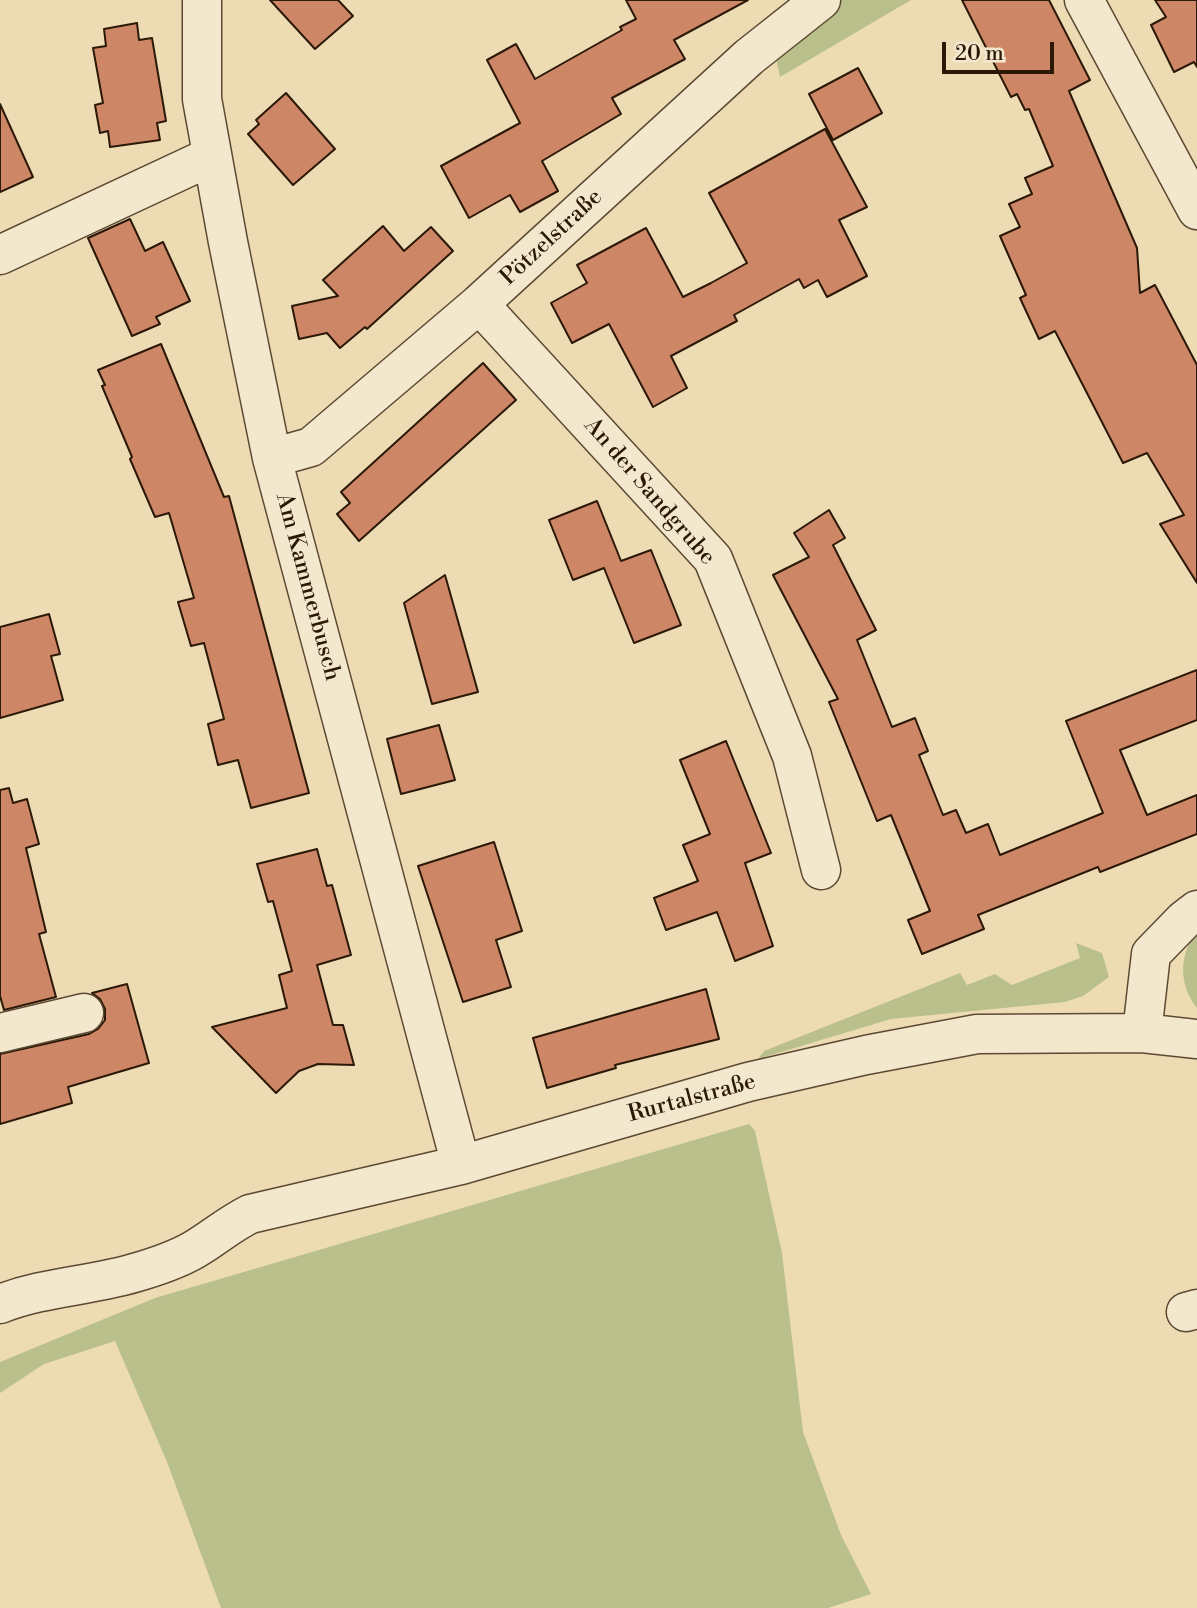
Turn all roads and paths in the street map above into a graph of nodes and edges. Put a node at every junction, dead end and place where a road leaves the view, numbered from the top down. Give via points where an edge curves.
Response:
1 (202, 0) edge
2 (821, 0) edge
3 (1084, 0) edge
4 (212, 156) junction
5 (1197, 210) edge
6 (0, 255) edge
7 (479, 304) junction
8 (272, 458) junction
9 (821, 870) dead end
10 (1197, 910) edge
11 (84, 1013) dead end
12 (0, 1032) edge
13 (1142, 1033) junction
14 (1197, 1039) edge
15 (461, 1165) junction
16 (0, 1304) edge

1 - 4 street, Am Kammerbusch via 202,99
2 - 7 street, Pötzelstraße via 749,57
3 - 5 street
4 - 6 street
4 - 8 street, Am Kammerbusch
7 - 8 street, Pötzelstraße via 311,447
7 - 9 street, An der Sandgrube via 713,559 792,756
8 - 15 street, Am Kammerbusch
10 - 13 street via 1151,954
11 - 12 street
13 - 14 street, Rurtalstraße
13 - 15 street, Rurtalstraße via 977,1034 866,1055 748,1082
15 - 16 street, Rurtalstraße via 250,1214 173,1260 112,1280 23,1295

